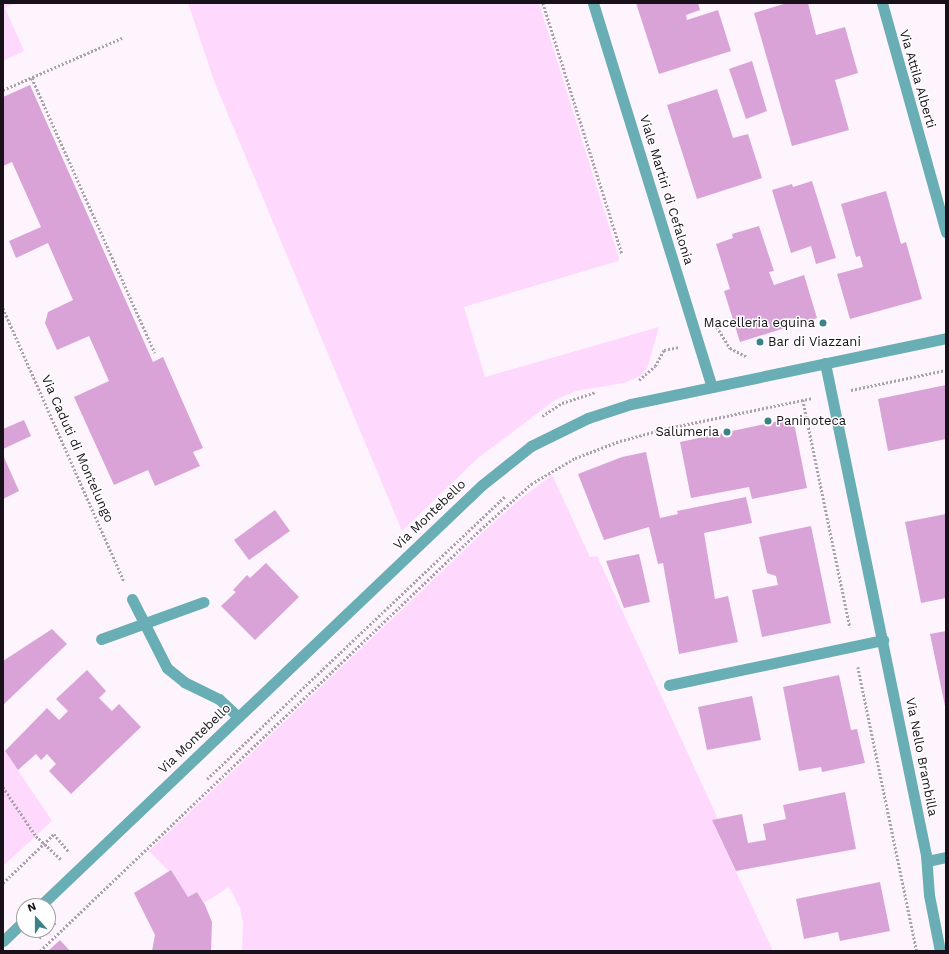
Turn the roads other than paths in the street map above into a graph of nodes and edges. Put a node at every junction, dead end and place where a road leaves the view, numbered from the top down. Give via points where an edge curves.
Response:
1 (593, 3) edge
2 (882, 3) edge
3 (946, 232) edge
4 (946, 338) edge
5 (825, 363) junction
6 (712, 387) junction
7 (132, 599) road end
8 (202, 602) dead end
9 (143, 624) junction
10 (100, 639) dead end
11 (883, 640) junction
12 (669, 685) dead end
13 (238, 717) junction
14 (946, 857) edge
15 (927, 861) junction
16 (48, 898) edge
17 (16, 929) edge
18 (3, 941) edge
19 (940, 951) edge

1 - 6 street, Viale Martiri di Cefalonia
2 - 3 street, Via Attila Alberti
4 - 5 street, Via Montebello
5 - 6 street, Via Montebello
5 - 11 street, Via Nello Brambilla
6 - 13 street, Via Montebello via 631,404 599,414 567,427 520,454 482,485
7 - 9 street
8 - 9 street
9 - 10 street
9 - 13 street via 160,658 171,671 184,682 218,699
11 - 12 street
11 - 15 street, Via Nello Brambilla
13 - 16 street, Via Montebello
14 - 15 street
15 - 19 street, Via Nello Brambilla via 930,903
17 - 18 street

